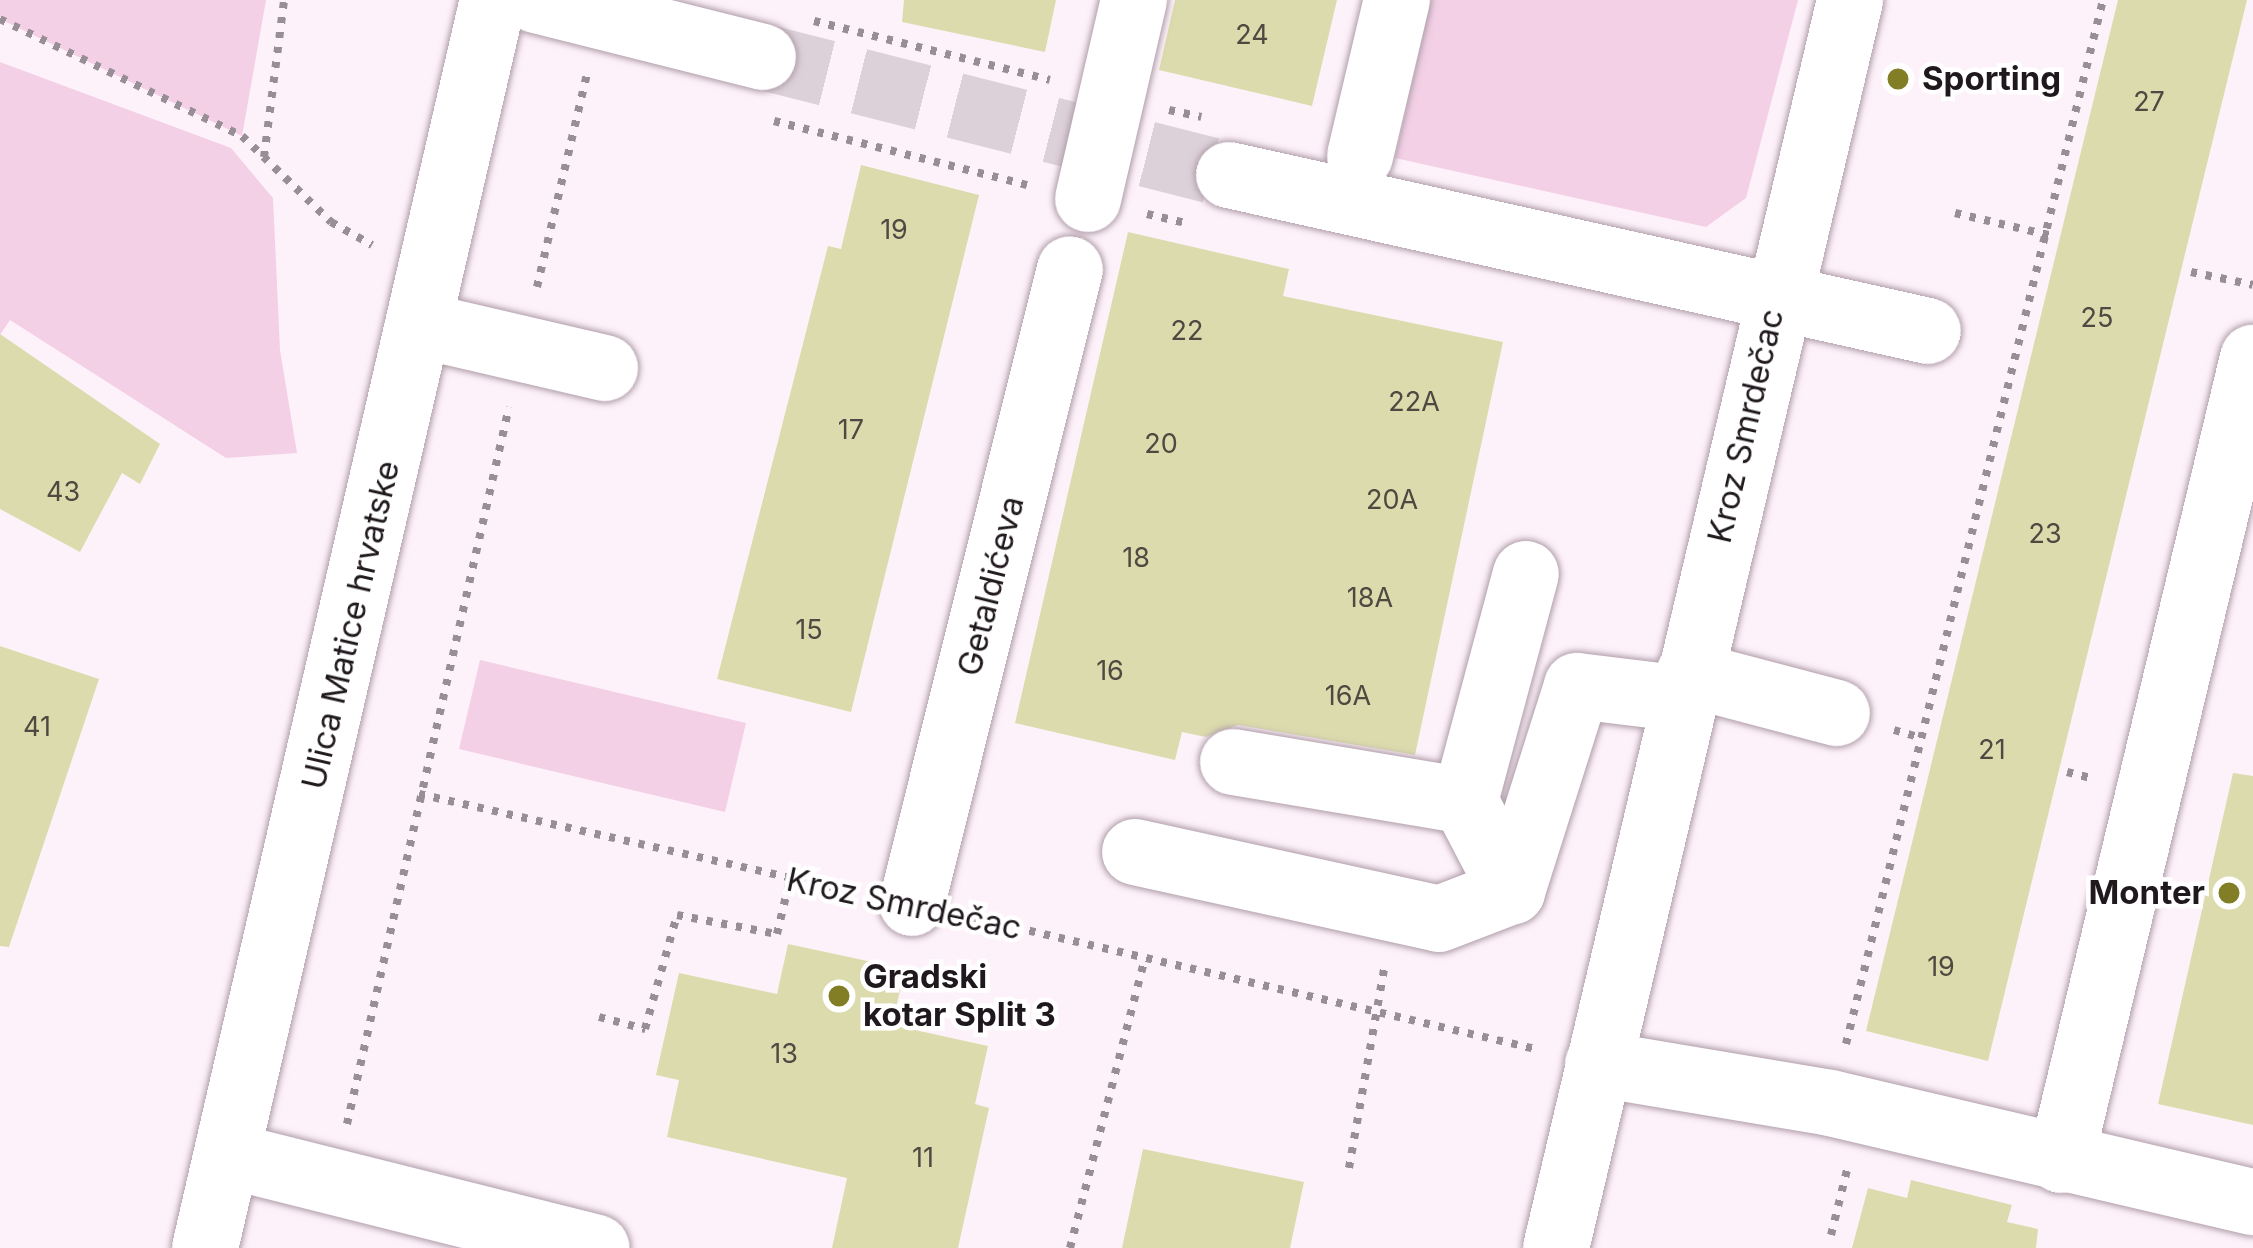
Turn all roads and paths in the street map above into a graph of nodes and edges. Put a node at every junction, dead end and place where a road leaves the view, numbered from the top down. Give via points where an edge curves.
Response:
1 (284, 0) edge
2 (493, 0) edge
3 (536, 0) edge
4 (1134, 0) edge
5 (1396, 0) edge
6 (1850, 0) edge
7 (2103, 0) edge
8 (599, 14) junction
9 (0, 19) edge
10 (778, 37) joint
11 (1051, 81) dead end
12 (1360, 156) dead end
13 (264, 158) junction
14 (923, 158) dead end
15 (1229, 175) tunnel mouth
16 (1059, 192) joint
17 (1954, 213) dead end
18 (2049, 235) junction
19 (1070, 268) dead end
20 (2191, 272) dead end
21 (2253, 285) edge
22 (1775, 296) junction
23 (426, 301) junction
24 (1928, 331) dead end
25 (523, 349) junction
26 (2253, 358) edge
27 (605, 368) dead end
28 (1526, 574) dead end
29 (1686, 687) junction
30 (1837, 712) dead end
31 (1232, 762) dead end
32 (419, 794) junction
33 (1465, 801) junction
34 (1135, 852) dead end
35 (790, 879) junction
36 (1512, 891) junction
37 (912, 903) junction
38 (1396, 909) junction
39 (1145, 959) junction
40 (1856, 1010) dead end
41 (1375, 1012) junction
42 (599, 1017) dead end
43 (1598, 1064) junction
44 (227, 1155) junction
45 (2061, 1160) junction
46 (1349, 1168) dead end
47 (333, 1183) junction
48 (2253, 1202) edge
49 (2253, 1221) edge
50 (205, 1248) edge
51 (596, 1248) edge
52 (1070, 1248) edge
53 (1556, 1248) edge
54 (2247, 1248) edge

1 - 13 path
2 - 23 street, Ulica Matice hrvatske
3 - 8 street
4 - 16 street
5 - 12 street
6 - 22 street, Kroz Smrdečac
7 - 18 path
8 - 10 street
8 - 25 path
9 - 13 path via 242,136
10 - 11 path
13 - 23 path
14 - 16 path
15 - 22 street
17 - 18 path
18 - 40 path
19 - 37 street, Getaldićeva
20 - 21 path
22 - 24 street
22 - 29 street, Kroz Smrdečac
23 - 25 street
23 - 44 street, Ulica Matice hrvatske
25 - 27 street
25 - 32 path
26 - 45 street
28 - 33 street
29 - 30 street
29 - 36 street via 1577,686
29 - 43 street, Kroz Smrdečac
31 - 33 street
32 - 35 path, Kroz Smrdečac
32 - 47 path
33 - 36 street
34 - 38 street
35 - 37 path, Kroz Smrdečac
35 - 42 path via 777,934 677,914 645,1029
36 - 38 street via 1439,919
37 - 39 path, Kroz Smrdečac
38 - 41 path
39 - 41 path, Kroz Smrdečac
39 - 52 path
41 - 43 path, Kroz Smrdečac
41 - 46 path
43 - 45 street via 1830,1103
43 - 53 street, Kroz Smrdečac
44 - 47 street
44 - 50 street, Ulica Matice hrvatske
45 - 48 street
47 - 51 street
49 - 54 street

